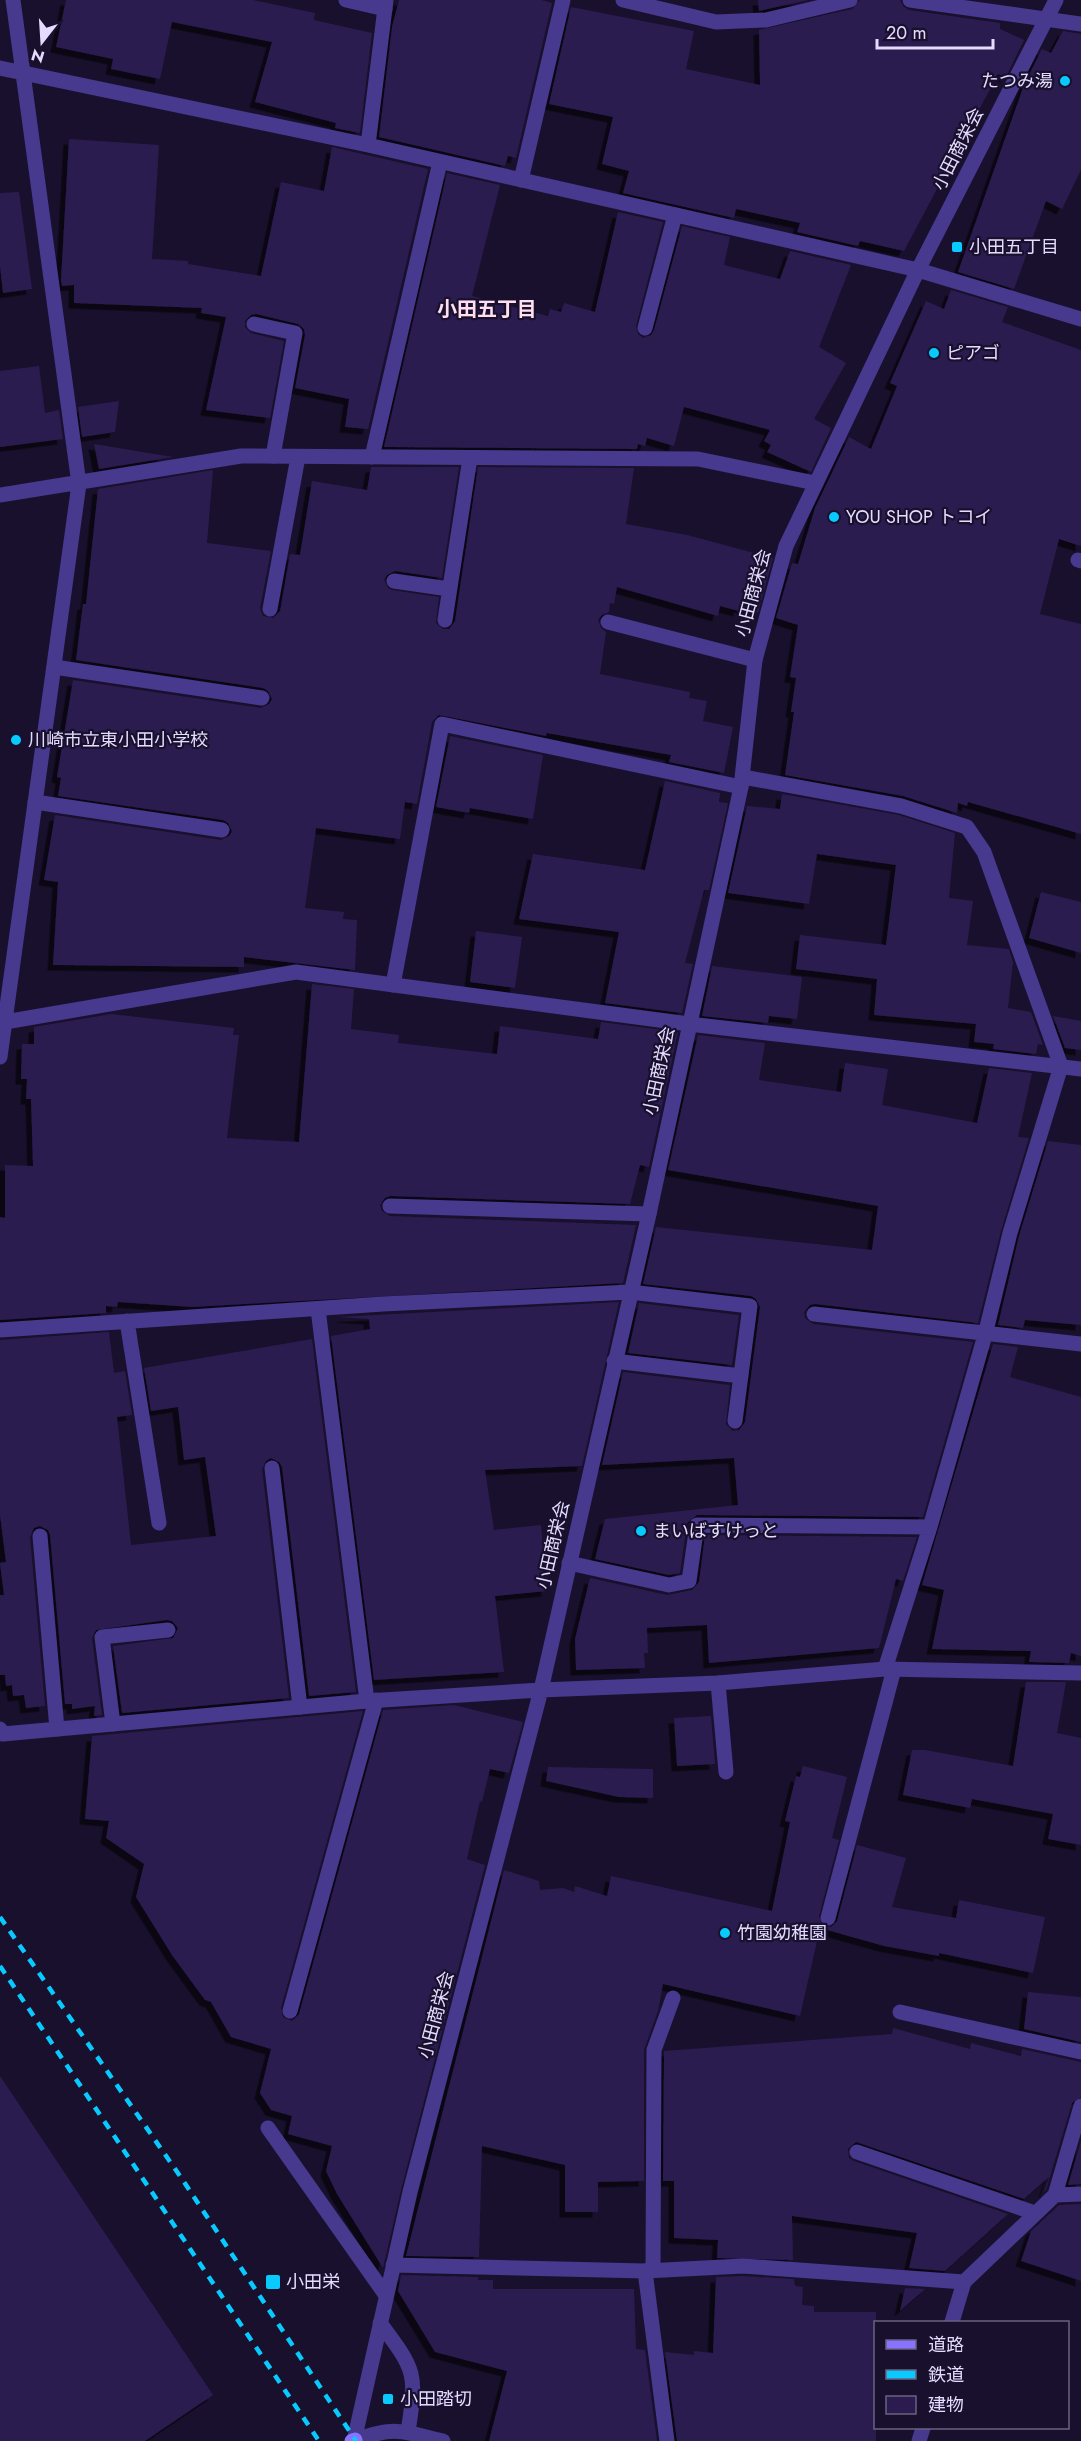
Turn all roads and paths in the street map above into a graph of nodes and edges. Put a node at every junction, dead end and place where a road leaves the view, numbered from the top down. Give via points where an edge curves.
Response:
1 (13, 0) edge
2 (346, 0) edge
3 (564, 0) edge
4 (623, 0) edge
5 (850, 0) edge
6 (910, 0) edge
7 (1056, 0) edge
8 (386, 4) edge
9 (1047, 18) junction
10 (1081, 24) edge
11 (0, 68) edge
12 (24, 74) junction
13 (368, 145) junction
14 (440, 162) junction
15 (521, 180) junction
16 (675, 215) junction
17 (918, 270) junction
18 (1081, 319) edge
19 (254, 324) dead end
20 (645, 328) dead end
21 (273, 456) junction
22 (298, 457) junction
23 (372, 457) junction
24 (470, 458) junction
25 (816, 483) junction
26 (79, 484) junction
27 (0, 495) edge
28 (394, 580) dead end
29 (449, 589) junction
30 (270, 609) dead end
31 (445, 620) dead end
32 (608, 622) dead end
33 (755, 660) junction
34 (54, 667) junction
35 (262, 698) dead end
36 (742, 782) junction
37 (35, 802) junction
38 (222, 830) dead end
39 (393, 985) junction
40 (5, 1022) junction
41 (689, 1024) junction
42 (0, 1057) edge
43 (1061, 1066) junction
44 (1081, 1069) edge
45 (390, 1206) dead end
46 (649, 1214) junction
47 (630, 1292) junction
48 (318, 1309) junction
49 (814, 1314) dead end
50 (127, 1322) junction
51 (0, 1330) edge
52 (985, 1335) junction
53 (1081, 1344) edge
54 (614, 1362) junction
55 (741, 1376) junction
56 (735, 1421) dead end
57 (272, 1468) dead end
58 (159, 1523) dead end
59 (930, 1527) junction
60 (40, 1536) dead end
61 (569, 1563) junction
62 (168, 1630) dead end
63 (889, 1669) junction
64 (1081, 1673) edge
65 (718, 1683) junction
66 (541, 1690) junction
67 (372, 1701) junction
68 (300, 1707) junction
69 (113, 1724) junction
70 (0, 1729) edge
71 (57, 1729) junction
72 (726, 1772) dead end
73 (828, 1918) dead end
74 (673, 1998) dead end
75 (290, 2011) dead end
76 (900, 2012) dead end
77 (1081, 2052) edge
78 (1081, 2106) edge
79 (268, 2128) dead end
80 (857, 2152) dead end
81 (1081, 2194) edge
82 (1055, 2195) junction
83 (1035, 2213) junction
84 (393, 2265) junction
85 (649, 2270) junction
86 (964, 2282) junction
87 (385, 2294) junction
88 (952, 2321) edge
89 (380, 2323) junction
90 (408, 2432) junction
91 (354, 2440) edge
92 (442, 2441) edge
93 (667, 2441) edge

1 - 12 street
2 - 8 street
3 - 15 street
4 - 5 street via 716,22 766,20
6 - 9 street
7 - 9 street, 小田商栄会
8 - 13 street
9 - 10 street
9 - 17 street, 小田商栄会
11 - 12 street
12 - 13 street
12 - 26 street
13 - 14 street
14 - 15 street
14 - 23 street
15 - 16 street
16 - 17 street
16 - 20 street
17 - 18 street
17 - 25 street, 小田商栄会
19 - 21 street via 295,333
21 - 22 street
21 - 26 street via 241,456
22 - 23 street
22 - 30 street
23 - 24 street
24 - 25 street via 698,459
24 - 29 street
25 - 33 street, 小田商栄会 via 786,546
26 - 27 street
26 - 34 street
28 - 29 street
29 - 31 street
32 - 33 street
33 - 36 street, 小田商栄会
34 - 35 street
34 - 37 street
36 - 39 street via 442,724
36 - 41 street, 小田商栄会
36 - 43 street via 901,806 967,827 984,852
37 - 38 street
37 - 40 street
39 - 40 street via 296,972
39 - 41 street
40 - 42 street
41 - 43 street
41 - 46 street, 小田商栄会
43 - 44 street
43 - 52 street via 1010,1233
45 - 46 street
46 - 47 street, 小田商栄会
47 - 48 street
47 - 54 street, 小田商栄会
47 - 55 street via 750,1306
48 - 50 street
48 - 67 street
49 - 52 street
50 - 51 street
50 - 58 street
52 - 53 street
52 - 59 street
54 - 55 street
54 - 61 street, 小田商栄会
55 - 56 street
57 - 68 street
59 - 61 street via 697,1525 689,1581 669,1585
59 - 63 street
60 - 71 street
61 - 66 street, 小田商栄会
62 - 69 street via 102,1637
63 - 64 street
63 - 65 street
63 - 73 street
65 - 66 street
65 - 72 street
66 - 67 street
66 - 84 street, 小田商栄会
67 - 68 street
67 - 75 street
68 - 69 street
69 - 71 street
70 - 71 street via 3,1734
74 - 85 street via 654,2050
76 - 77 street
78 - 82 street
79 - 87 street
80 - 83 street
81 - 82 street
82 - 83 street
83 - 86 street
84 - 85 street
84 - 87 street, 小田商栄会
85 - 86 street via 743,2266
85 - 93 street
86 - 88 street
87 - 89 street, 小田商栄会
89 - 90 street via 408,2361 415,2389
89 - 91 street, 小田商栄会
90 - 91 street via 384,2430
90 - 92 street

